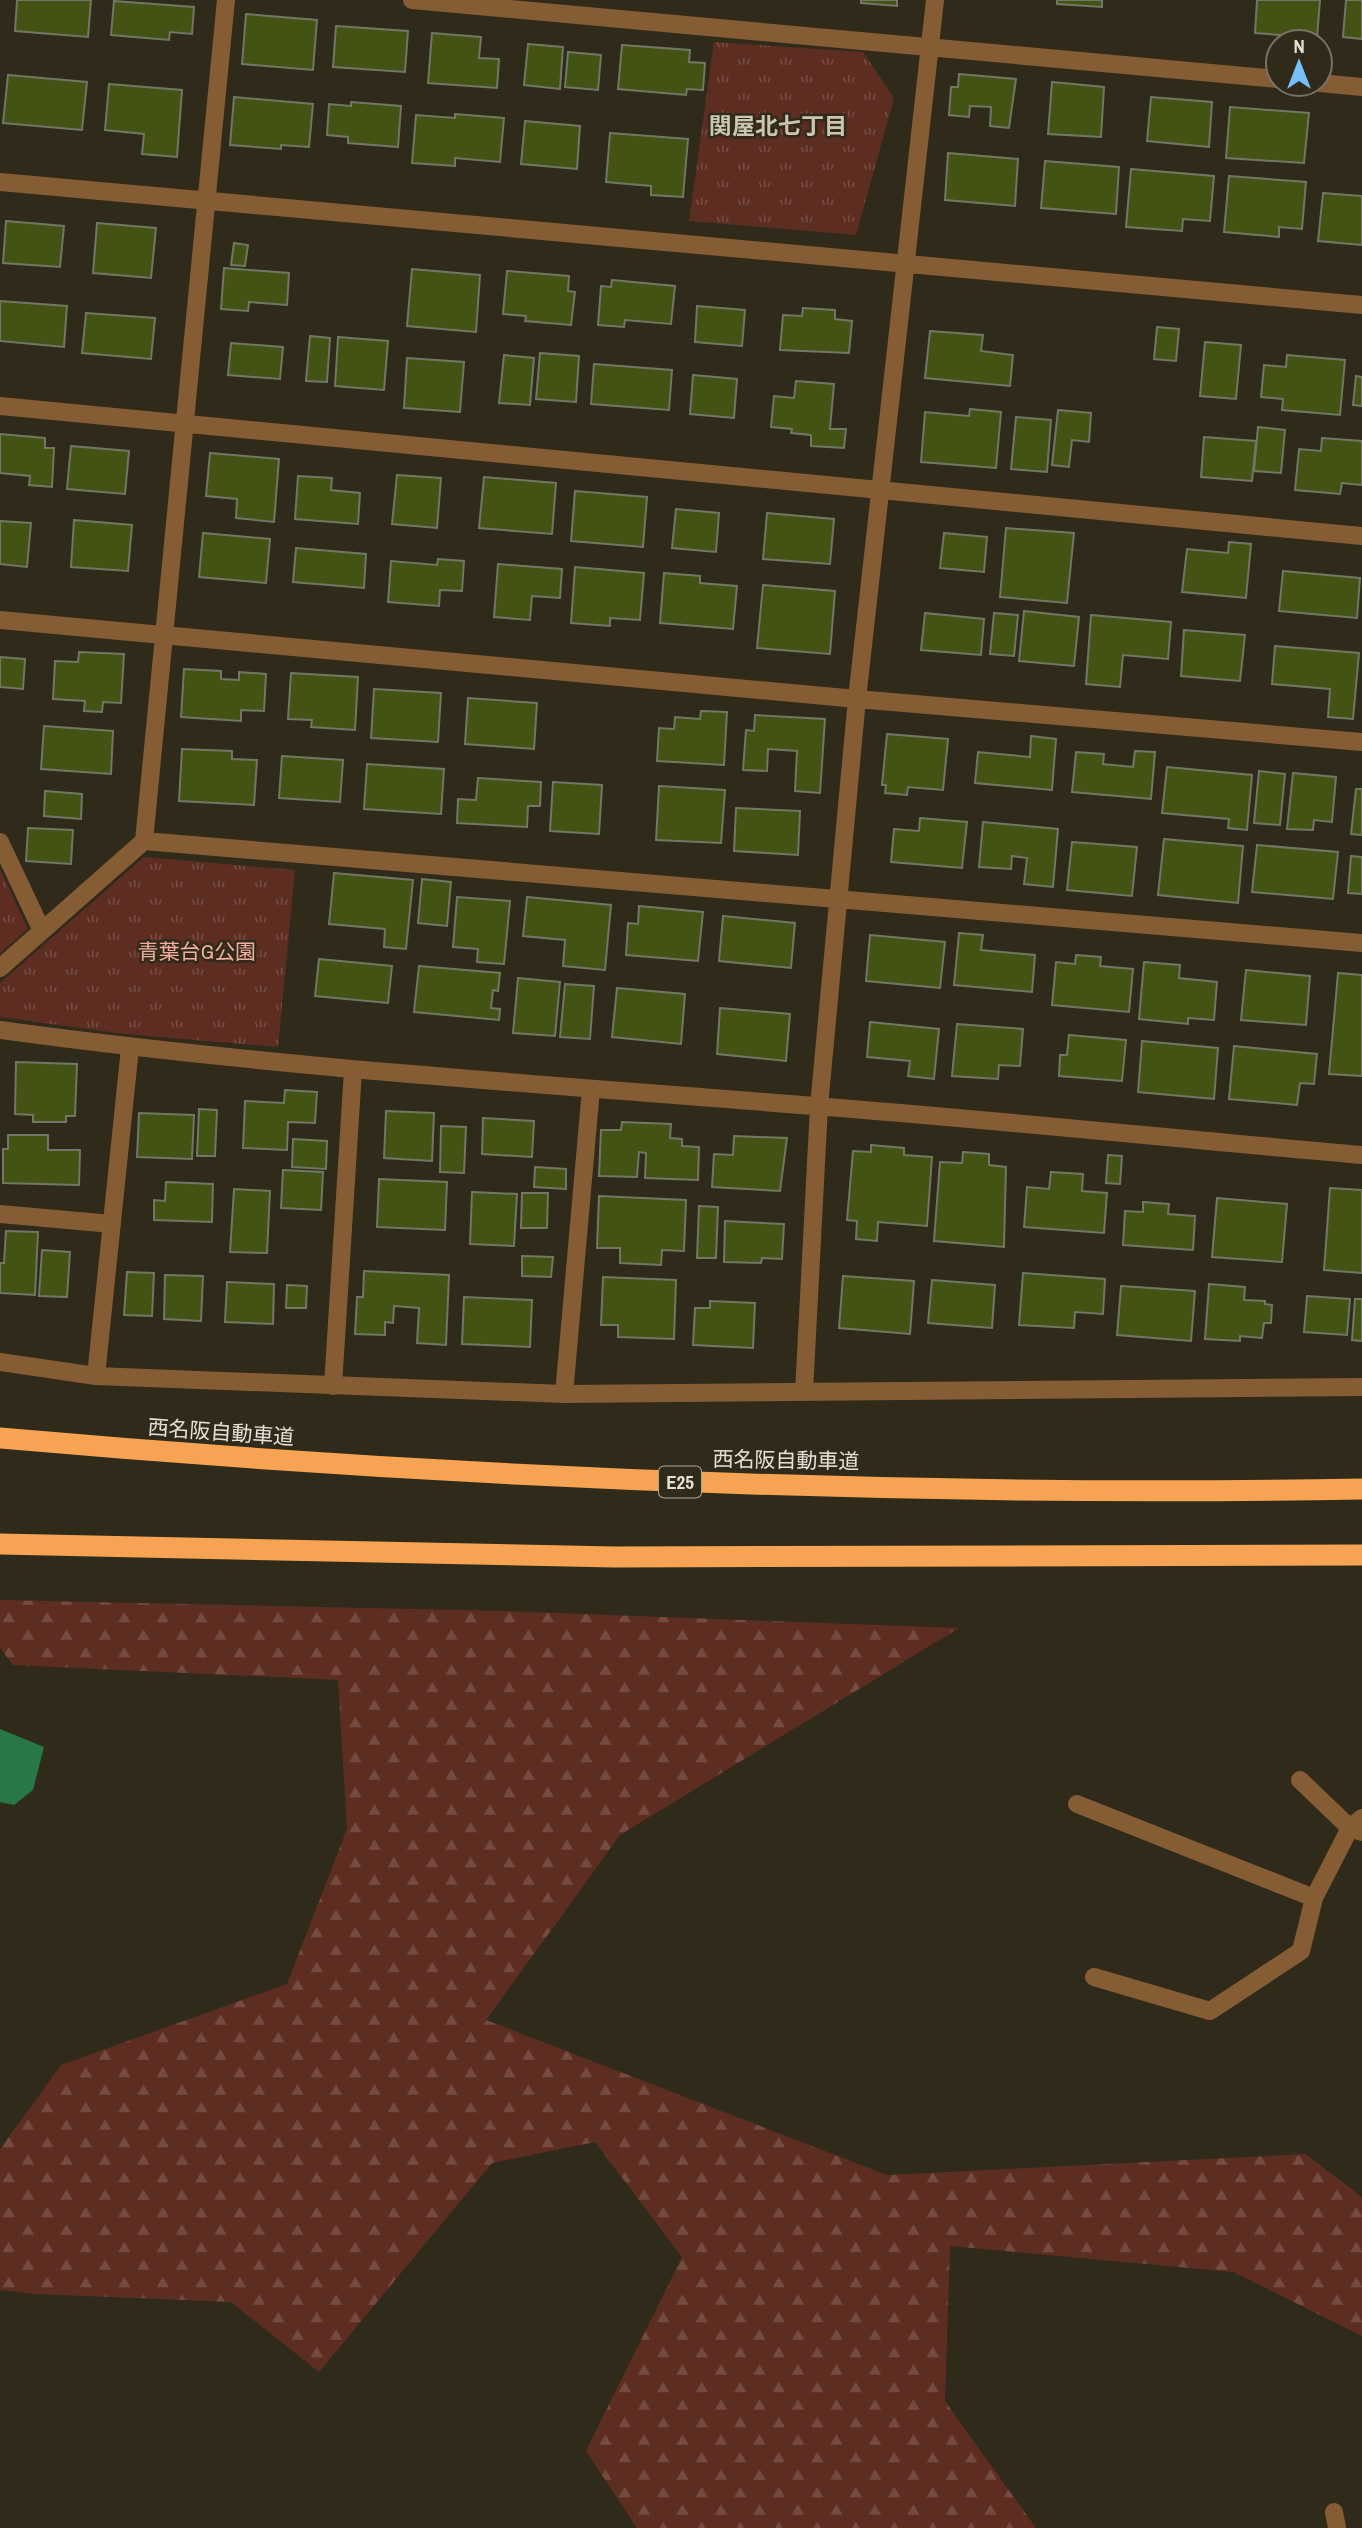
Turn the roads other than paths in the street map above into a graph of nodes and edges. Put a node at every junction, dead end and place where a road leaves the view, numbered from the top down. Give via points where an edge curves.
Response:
1 (226, 0) edge
2 (412, 0) edge
3 (935, 0) edge
4 (931, 46) junction
5 (1264, 78) edge
6 (1334, 84) edge
7 (1362, 87) edge
8 (0, 182) edge
9 (206, 202) junction
10 (905, 262) junction
11 (1362, 305) edge
12 (0, 406) edge
13 (185, 422) junction
14 (881, 490) junction
15 (1362, 536) edge
16 (0, 620) edge
17 (165, 636) junction
18 (858, 699) junction
19 (1362, 742) edge
20 (144, 841) junction
21 (0, 842) edge
22 (840, 897) junction
23 (41, 931) junction
24 (1362, 943) edge
25 (0, 968) edge
26 (0, 1030) edge
27 (130, 1048) junction
28 (353, 1070) junction
29 (591, 1088) junction
30 (819, 1106) junction
31 (1362, 1156) edge
32 (0, 1214) edge
33 (112, 1224) junction
34 (0, 1362) edge
35 (96, 1376) junction
36 (332, 1386) junction
37 (1362, 1387) edge
38 (804, 1391) junction
39 (564, 1394) junction
40 (0, 1438) edge
41 (1362, 1489) edge
42 (0, 1544) edge
43 (1362, 1555) edge
44 (1300, 1780) dead end
45 (1077, 1804) dead end
46 (1358, 1826) edge
47 (1314, 1898) junction
48 (1094, 1977) dead end

1 - 9 street
2 - 4 street
3 - 4 street
4 - 5 street
4 - 10 street
6 - 7 street
8 - 9 street
9 - 10 street
9 - 13 street
10 - 11 street
10 - 14 street
12 - 13 street
13 - 14 street
13 - 17 street
14 - 15 street
14 - 18 street
16 - 17 street
17 - 18 street
17 - 20 street
18 - 19 street
18 - 22 street
20 - 22 street
20 - 23 street
21 - 23 street
22 - 24 street
22 - 30 street
23 - 25 street
26 - 27 street
27 - 28 street
27 - 33 street
28 - 29 street
28 - 36 street
29 - 30 street
29 - 39 street
30 - 31 street
30 - 38 street
32 - 33 street
33 - 35 street
34 - 35 street
35 - 36 street
36 - 39 street
37 - 38 street
38 - 39 street
40 - 41 highway, 西名阪自動車道 / E25 via 273,1461 727,1485
42 - 43 highway via 614,1557
44 - 46 street
45 - 47 street
46 - 47 street
47 - 48 street via 1301,1951 1210,2011

